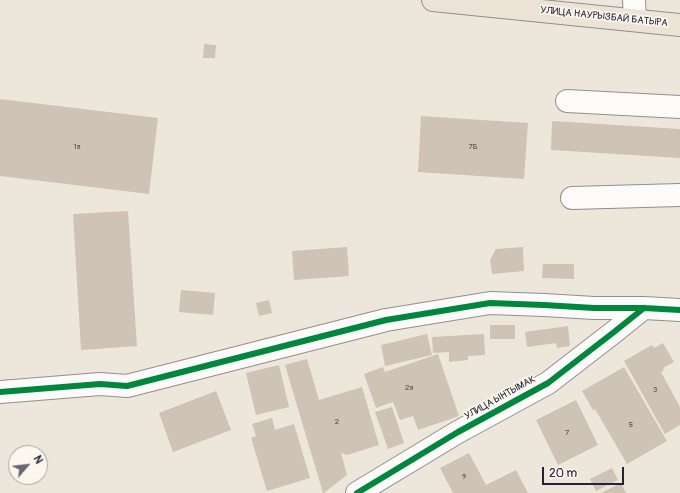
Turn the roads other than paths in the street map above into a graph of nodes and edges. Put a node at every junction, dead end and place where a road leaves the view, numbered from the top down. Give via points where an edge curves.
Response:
1 (433, 0) edge
2 (634, 10) edge
3 (680, 25) edge
4 (567, 101) dead end
5 (680, 107) edge
6 (680, 195) edge
7 (572, 198) dead end
8 (644, 308) junction
9 (680, 310) edge
10 (0, 392) edge
11 (357, 493) edge

1 - 2 main road, УЛИЦА НАУРЫЗБАЙ БАТЫРА
2 - 3 main road, УЛИЦА НАУРЫЗБАЙ БАТЫРА
4 - 5 street
6 - 7 street
8 - 9 street
8 - 10 street via 490,303 386,320 126,386 100,384
8 - 11 street, УЛИЦА ЫНТЫМАК via 548,383 458,432

